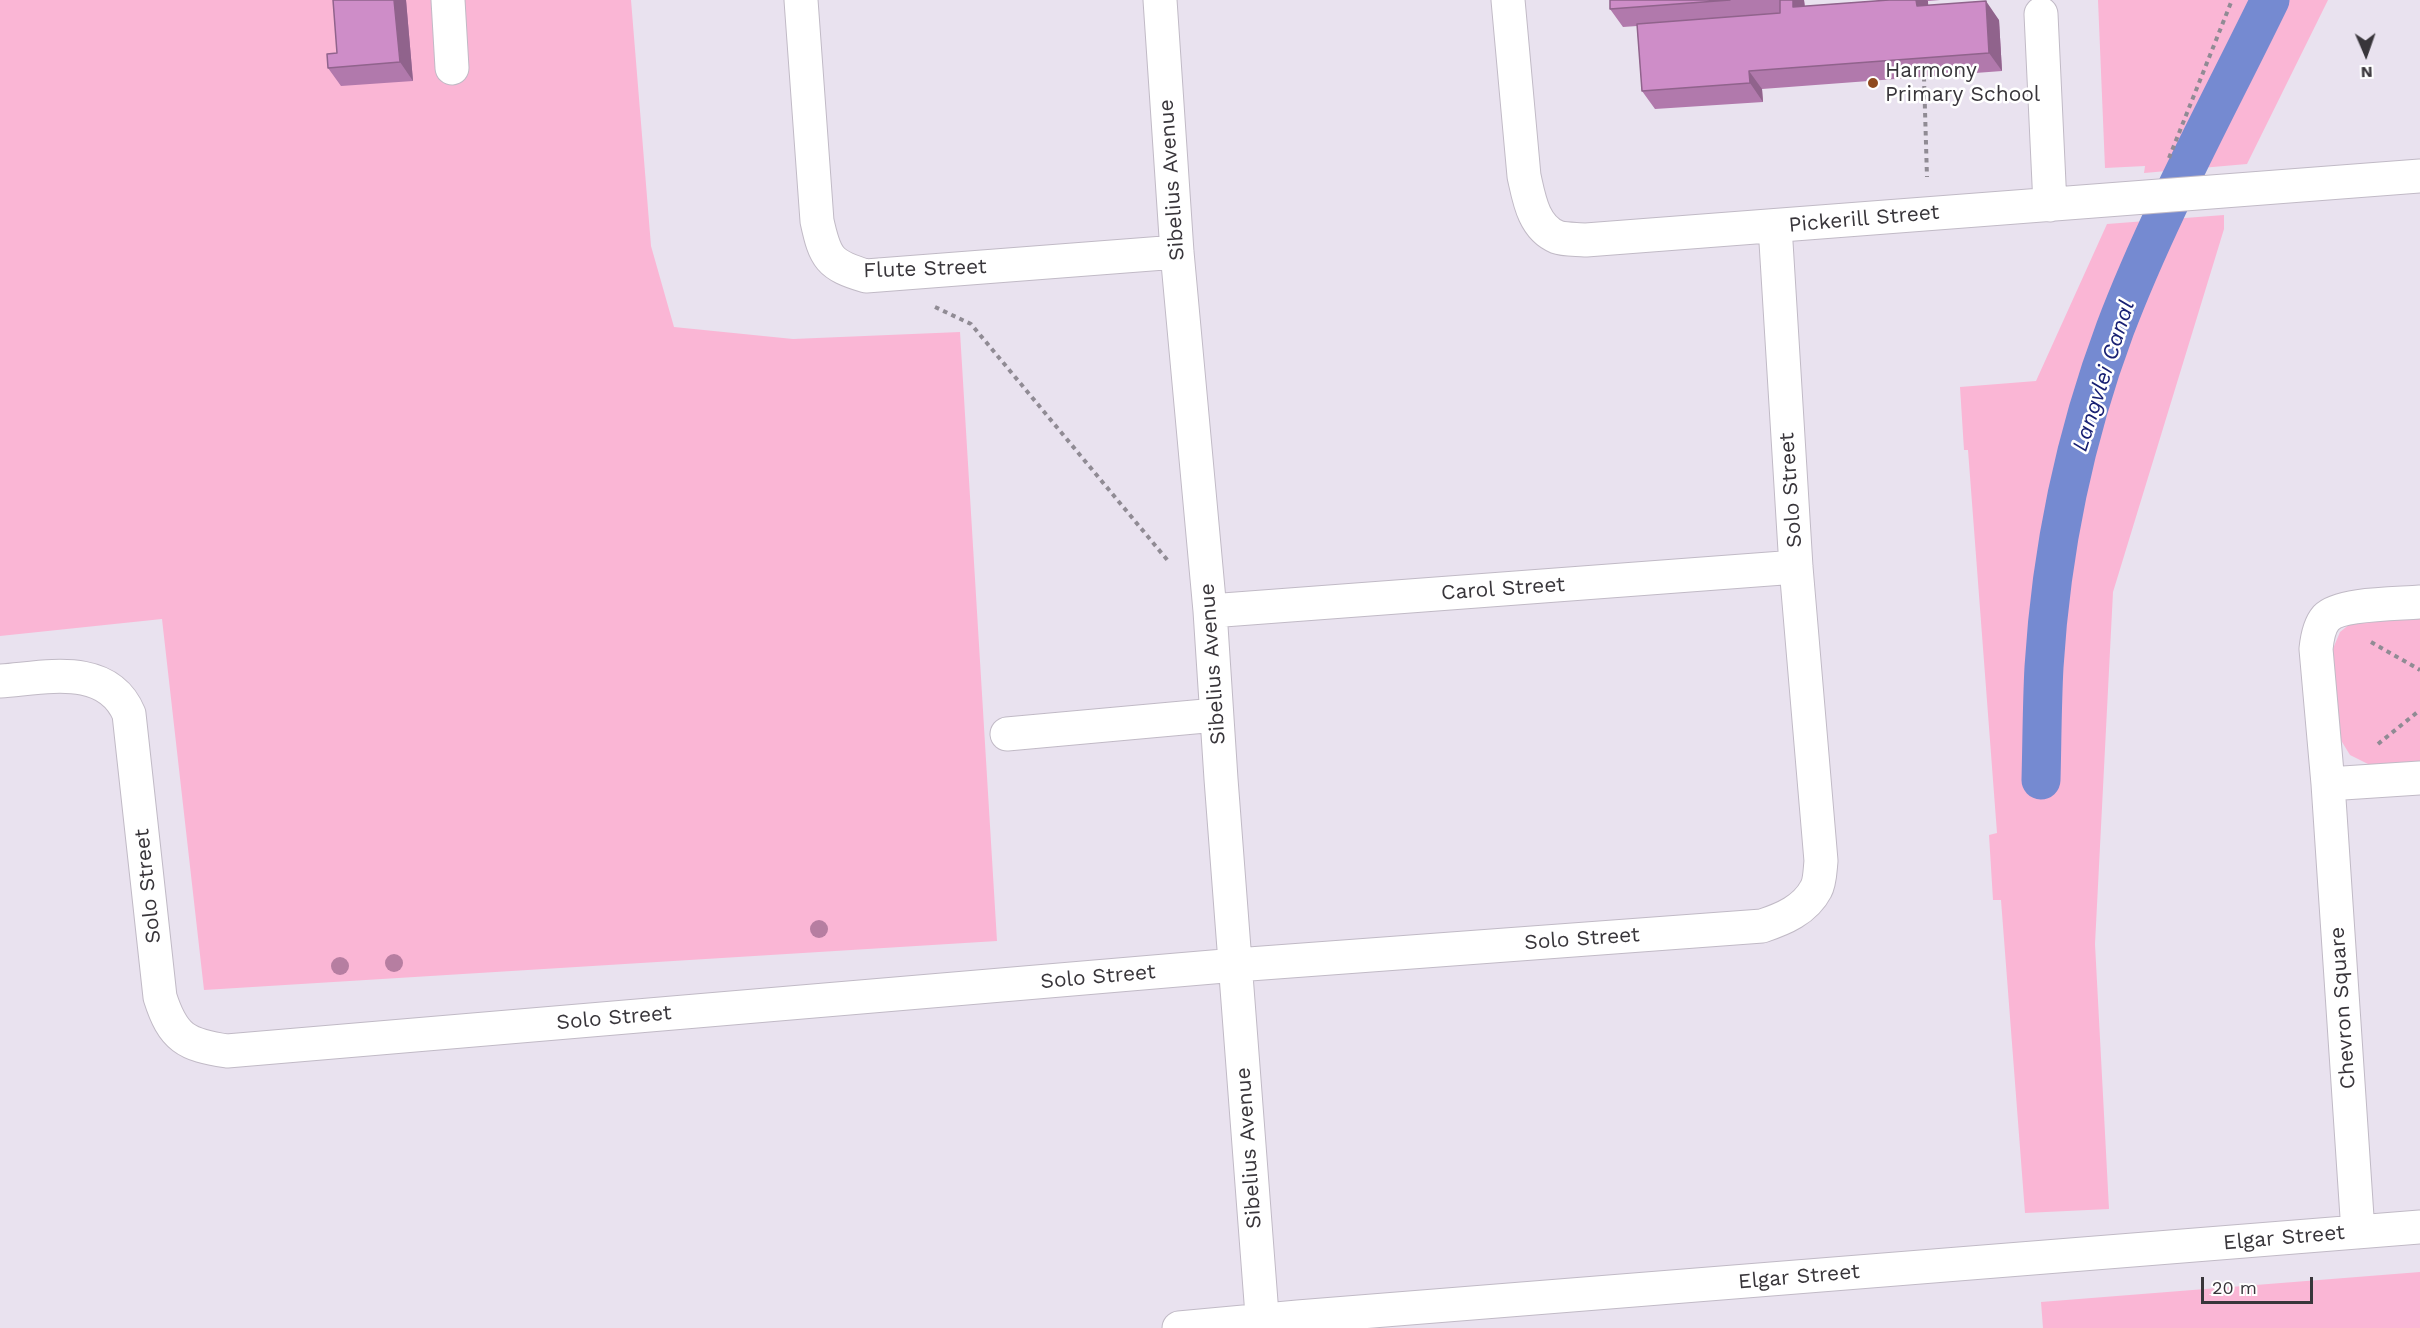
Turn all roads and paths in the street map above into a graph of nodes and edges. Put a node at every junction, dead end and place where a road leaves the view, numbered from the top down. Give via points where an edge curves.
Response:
1 (448, 0) edge
2 (801, 0) edge
3 (1160, 0) edge
4 (1508, 0) edge
5 (2232, 0) edge
6 (2041, 14) dead end
7 (452, 68) dead end
8 (1924, 77) edge
9 (2420, 176) edge
10 (2154, 197) junction
11 (2050, 205) junction
12 (1929, 214) junction
13 (1775, 226) junction
14 (1177, 252) junction
15 (929, 305) dead end
16 (1173, 566) dead end
17 (1796, 567) junction
18 (2420, 602) edge
19 (1210, 611) junction
20 (0, 681) edge
21 (1216, 715) junction
22 (1007, 734) dead end
23 (2420, 778) edge
24 (2328, 784) junction
25 (1236, 965) junction
26 (2420, 1227) edge
27 (2358, 1232) junction
28 (1263, 1324) edge
29 (1179, 1328) edge

1 - 7 street
2 - 14 street, Flute Street via 817,221 821,243 831,261 866,276
3 - 14 street, Sibelius Avenue
4 - 13 street, Pickerill Street via 1524,176 1530,203 1541,225 1558,237 1586,240
5 - 10 path
6 - 11 street
8 - 12 path
9 - 10 street, Pickerill Street
10 - 11 street, Pickerill Street
11 - 12 street, Pickerill Street
12 - 13 street, Pickerill Street
13 - 17 street, Solo Street
14 - 19 street, Sibelius Avenue
15 - 16 path via 971,324
17 - 19 street, Carol Street
17 - 25 street, Solo Street via 1821,861 1816,888 1803,906 1762,926
18 - 24 street, Chevron Square via 2343,609 2327,617 2316,650
19 - 21 street, Sibelius Avenue
20 - 25 street, Solo Street via 71,676 109,687 122,699 129,714 160,997 166,1017 177,1033 199,1047 227,1051
21 - 22 street
21 - 25 street, Sibelius Avenue
23 - 24 street
24 - 27 street, Chevron Square
25 - 28 street, Sibelius Avenue
26 - 27 street, Elgar Street
27 - 28 street, Elgar Street
28 - 29 street, Elgar Street

